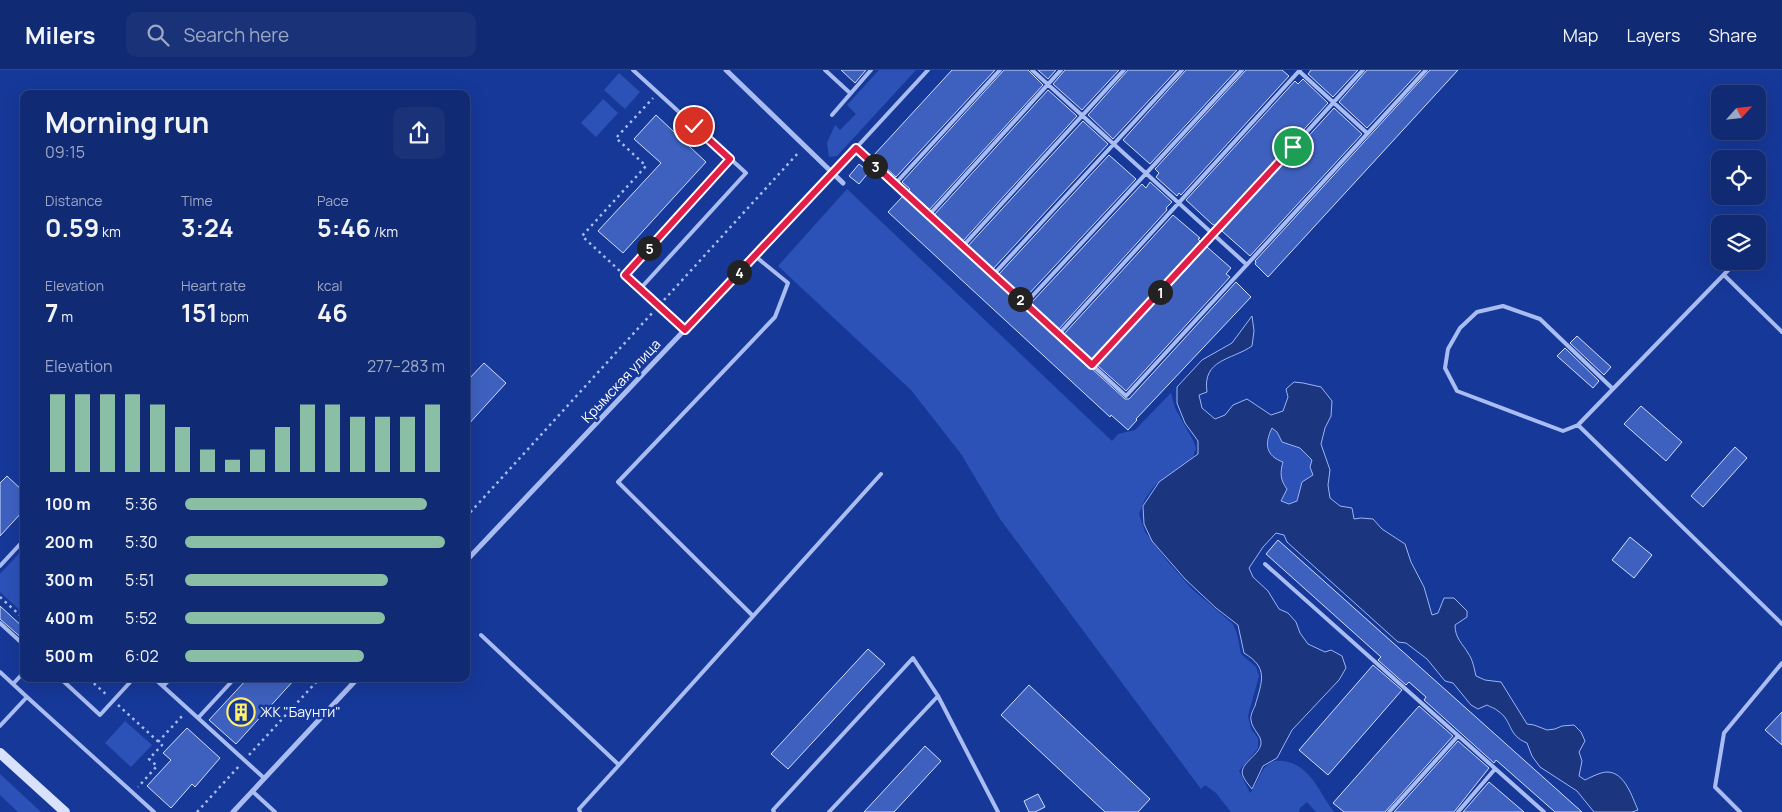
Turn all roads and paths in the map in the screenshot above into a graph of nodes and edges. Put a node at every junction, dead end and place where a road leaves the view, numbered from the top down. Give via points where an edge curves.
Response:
1 (633, 70) edge
2 (726, 70) edge
3 (825, 70) edge
4 (871, 70) edge
5 (928, 70) edge
6 (1000, 70) edge
7 (1032, 70) edge
8 (1061, 70) edge
9 (1124, 70) edge
10 (1182, 70) edge
11 (1242, 70) edge
12 (1299, 70) edge
13 (1363, 70) edge
14 (1426, 70) edge
15 (1047, 84) junction
16 (658, 93) junction
17 (850, 93) junction
18 (1333, 103) junction
19 (832, 115) dead end
20 (1082, 116) junction
21 (1367, 133) junction
22 (1114, 144) junction
23 (805, 146) junction
24 (856, 148) junction
25 (730, 159) junction
26 (833, 173) junction
27 (1146, 173) junction
28 (844, 183) dead end
29 (895, 184) junction
30 (1178, 203) junction
31 (928, 214) junction
32 (1213, 235) junction
33 (963, 246) junction
34 (755, 256) junction
35 (1246, 264) junction
36 (1729, 270) edge
37 (994, 274) junction
38 (625, 275) junction
39 (1724, 275) junction
40 (640, 289) junction
41 (1025, 304) junction
42 (658, 306) junction
43 (685, 330) junction
44 (1782, 332) edge
45 (1059, 334) junction
46 (1092, 365) junction
47 (1613, 389) junction
48 (1578, 425) junction
49 (881, 474) dead end
50 (470, 513) edge
51 (20, 544) edge
52 (470, 557) edge
53 (1265, 564) dead end
54 (0, 566) edge
55 (0, 598) edge
56 (20, 616) edge
57 (753, 616) junction
58 (0, 623) edge
59 (1782, 624) edge
60 (481, 635) dead end
61 (20, 641) edge
62 (1782, 663) edge
63 (0, 672) edge
64 (20, 676) edge
65 (64, 682) edge
66 (92, 682) edge
67 (130, 682) edge
68 (158, 682) edge
69 (167, 682) edge
70 (231, 682) edge
71 (316, 682) edge
72 (354, 682) edge
73 (13, 684) junction
74 (163, 686) junction
75 (938, 696) junction
76 (27, 697) junction
77 (113, 701) junction
78 (188, 709) junction
79 (198, 718) junction
80 (0, 726) edge
81 (1458, 736) junction
82 (158, 742) junction
83 (0, 753) edge
84 (244, 760) junction
85 (619, 765) junction
86 (1496, 768) junction
87 (264, 778) junction
88 (252, 791) junction
89 (132, 793) junction
90 (1539, 807) junction
91 (65, 812) edge
92 (154, 812) edge
93 (197, 812) edge
94 (233, 812) edge
95 (275, 812) edge
96 (580, 812) edge
97 (774, 812) edge
98 (829, 812) edge
99 (998, 812) edge
100 (1389, 812) edge
101 (1458, 812) edge
102 (1534, 812) edge
103 (1544, 812) edge
104 (1740, 812) edge

1 - 16 lane
2 - 23 street
3 - 17 lane
4 - 17 lane
5 - 24 lane
6 - 29 lane
7 - 15 lane
8 - 15 lane
9 - 20 lane
10 - 22 lane
11 - 27 lane
12 - 18 lane
12 - 30 lane
13 - 18 lane
14 - 21 lane
15 - 20 lane
15 - 31 lane
16 - 25 lane
16 - 38 path via 616,138 646,166 582,236
17 - 19 lane
18 - 21 lane
18 - 32 lane
20 - 22 lane
20 - 33 lane
21 - 35 lane
22 - 27 lane
22 - 37 lane
23 - 26 street
23 - 42 path
24 - 26 lane
24 - 29 lane
25 - 38 path
25 - 40 lane via 746,173
26 - 28 street
26 - 34 street, Крымская улица
27 - 30 lane
27 - 41 lane
29 - 31 lane
30 - 32 lane
30 - 45 lane
31 - 33 lane
32 - 35 lane
32 - 46 lane
33 - 37 lane
34 - 43 street, Крымская улица
34 - 57 lane via 788,283 775,317 618,482
35 - 46 lane via 1126,396
36 - 39 lane
37 - 41 lane
38 - 40 path
39 - 44 lane
39 - 47 lane
40 - 42 lane
41 - 45 lane
42 - 43 lane
42 - 50 path
43 - 52 street, Крымская улица
45 - 46 lane
47 - 48 lane
47 - 48 lane via 1540,319 1503,306 1477,312 1460,328 1448,349 1445,368 1457,391 1563,431
48 - 59 lane
49 - 57 lane
51 - 54 lane
53 - 81 lane
55 - 56 path
57 - 85 lane
58 - 61 lane
60 - 85 lane
62 - 104 lane via 1724,733 1715,787
63 - 73 lane
64 - 73 lane
65 - 77 lane via 100,715
66 - 77 path
67 - 77 lane
68 - 74 lane
69 - 74 lane
70 - 79 lane
71 - 84 path
72 - 87 street
73 - 76 lane
74 - 78 lane
75 - 97 lane via 913,658
75 - 98 lane
75 - 99 lane
76 - 80 lane
76 - 89 lane
77 - 82 path
78 - 79 lane
78 - 82 path
79 - 84 lane
81 - 86 lane
81 - 100 lane
82 - 89 path via 162,745 149,759 156,766
83 - 91 street
84 - 87 lane
84 - 93 path
85 - 96 lane via 579,809
86 - 90 lane
86 - 101 lane
87 - 88 street
88 - 94 street
88 - 95 lane
89 - 92 lane
90 - 102 lane
90 - 103 lane

